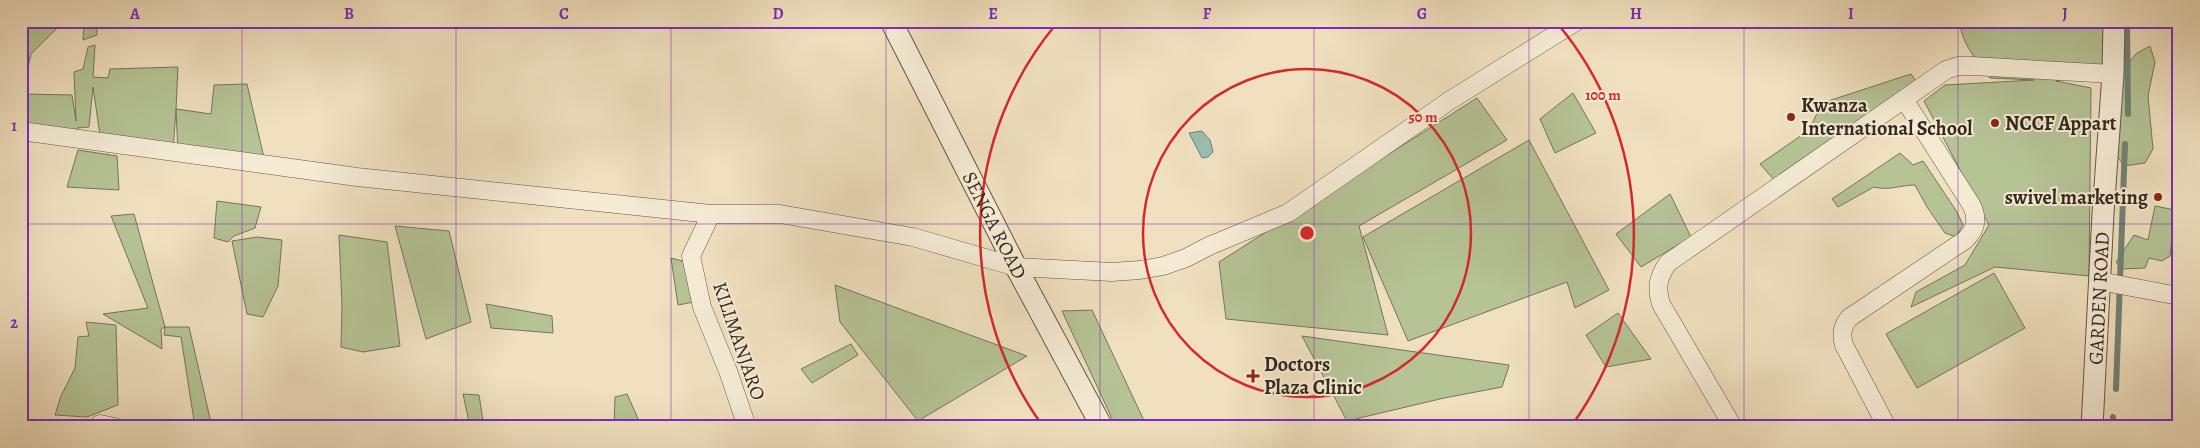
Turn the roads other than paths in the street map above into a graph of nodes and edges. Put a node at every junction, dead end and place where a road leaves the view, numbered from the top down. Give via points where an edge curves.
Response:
1 (892, 21) edge
2 (1577, 21) edge
3 (2114, 21) edge
4 (2113, 74) junction
5 (1904, 99) junction
6 (21, 132) edge
7 (711, 214) junction
8 (1016, 267) junction
9 (2099, 281) junction
10 (2179, 296) edge
11 (747, 427) edge
12 (1102, 427) edge
13 (1733, 427) edge
14 (1887, 427) edge
15 (2092, 427) edge

1 - 8 street, SENGA ROAD
2 - 8 street via 1448,101 1288,212 1186,258 1162,266 1112,272
3 - 4 street, GARDEN ROAD
4 - 5 street via 1958,66 1946,70
4 - 9 street, GARDEN ROAD
5 - 13 street via 1676,257 1662,272 1658,282 1661,304
5 - 14 street via 1972,206 1976,221 1965,240 1849,318 1845,324 1842,331 1844,345
6 - 7 street via 357,177
7 - 8 street via 780,214 913,237
7 - 11 street, KILIMANJARO via 691,256 702,307
8 - 12 street, SENGA ROAD
9 - 10 street
9 - 15 street, GARDEN ROAD

